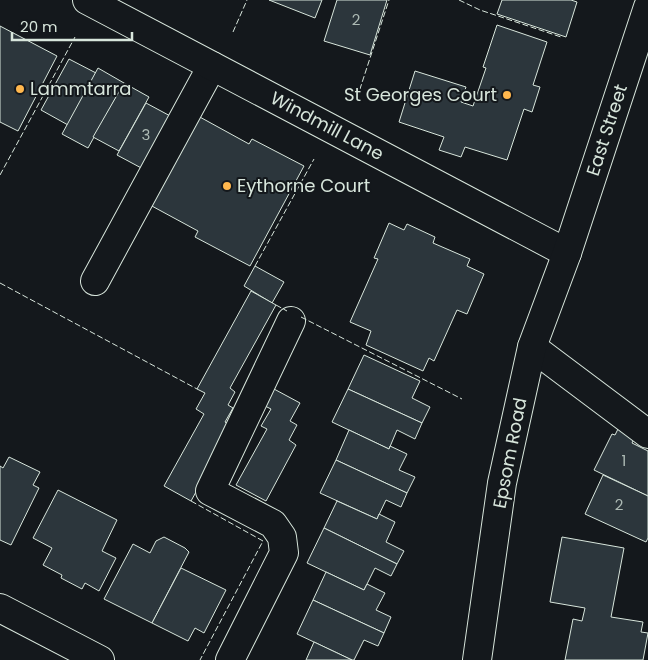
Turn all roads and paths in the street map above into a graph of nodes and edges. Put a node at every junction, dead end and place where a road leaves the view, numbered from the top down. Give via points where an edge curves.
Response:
1 (87, 0) edge
2 (648, 7) edge
3 (212, 66) junction
4 (567, 253) junction
5 (95, 282) dead end
6 (291, 320) dead end
7 (532, 347) junction
8 (648, 434) edge
9 (0, 608) edge
10 (100, 660) edge
11 (230, 660) edge
12 (477, 660) edge

1 - 3 main road, Windmill Lane
2 - 4 main road, East Street
3 - 4 main road, Windmill Lane
3 - 5 main road
4 - 7 main road, Epsom Road
6 - 11 main road via 210,491 273,524 282,537 284,553
7 - 8 main road
7 - 12 main road, Epsom Road via 501,492
9 - 10 main road

